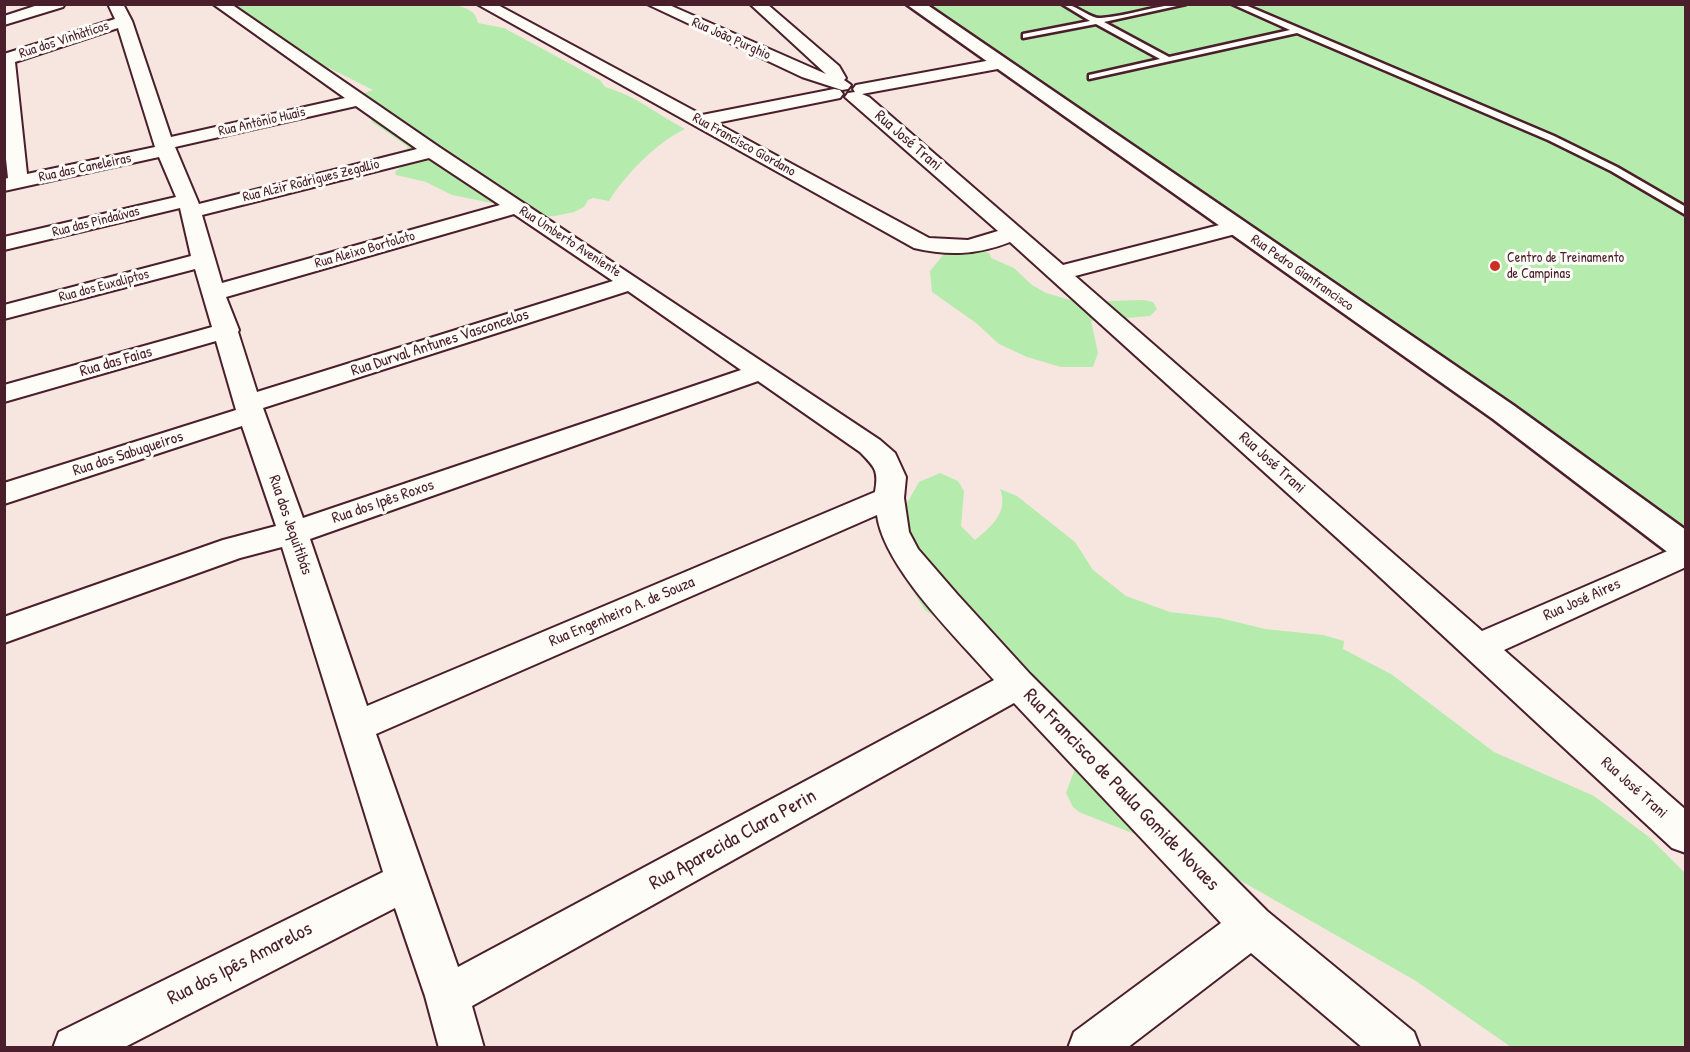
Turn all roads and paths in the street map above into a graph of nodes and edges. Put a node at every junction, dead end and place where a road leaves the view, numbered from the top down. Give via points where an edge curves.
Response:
1 (58, 4) edge
2 (220, 4) edge
3 (484, 4) edge
4 (654, 4) edge
5 (757, 4) edge
6 (914, 4) edge
7 (1065, 4) edge
8 (1183, 4) edge
9 (1235, 4) edge
10 (119, 13) edge
11 (4, 21) edge
12 (1096, 22) junction
13 (1296, 30) junction
14 (1026, 36) dead end
15 (5, 59) edge
16 (820, 60) junction
17 (1168, 60) junction
18 (997, 64) junction
19 (808, 73) junction
20 (1092, 77) dead end
21 (844, 89) junction
22 (360, 100) junction
23 (701, 121) junction
24 (165, 147) junction
25 (432, 151) junction
26 (11, 184) edge
27 (189, 206) junction
28 (517, 207) junction
29 (1686, 212) edge
30 (1235, 227) junction
31 (1012, 233) junction
32 (4, 244) edge
33 (203, 260) junction
34 (1059, 273) junction
35 (631, 283) junction
36 (213, 293) junction
37 (4, 312) edge
38 (226, 330) junction
39 (760, 372) junction
40 (4, 394) edge
41 (250, 409) junction
42 (4, 494) edge
43 (889, 498) junction
44 (293, 533) junction
45 (1686, 548) edge
46 (1686, 554) edge
47 (4, 630) edge
48 (1479, 647) junction
49 (1018, 684) junction
50 (356, 727) junction
51 (1686, 835) edge
52 (406, 881) junction
53 (1252, 926) junction
54 (447, 996) junction
55 (75, 1047) edge
56 (462, 1047) edge
57 (1090, 1047) edge
58 (1398, 1047) edge

1 - 11 street
2 - 22 street, Rua Umberto Aveniente
3 - 23 street, Rua Francisco Giordano
4 - 19 street, Rua João Purghio
5 - 16 street, Rua José Trani
6 - 18 street, Rua Pedro Gianfrancisco
7 - 12 lane
8 - 12 lane
9 - 13 lane
10 - 15 street, Rua dos Vinháticos
10 - 24 street, Rua dos Jequitibás
12 - 14 lane
12 - 17 lane
13 - 17 lane
13 - 29 lane via 1551,138 1614,168
15 - 26 street
16 - 19 street
16 - 21 street, Rua José Trani via 833,70
17 - 20 lane
18 - 21 street
18 - 30 street, Rua Pedro Gianfrancisco
19 - 21 street, Rua João Purghio
21 - 23 street
21 - 31 street, Rua José Trani via 863,101
22 - 24 street, Rua Antônio Huais
22 - 25 street, Rua Umberto Aveniente
23 - 31 street, Rua Francisco Giordano via 922,243 948,249 978,247
24 - 26 street, Rua das Caneleiras
24 - 27 street, Rua dos Jequitibás
25 - 27 street, Rua Alzir Rodrigues Zegallio
25 - 28 street, Rua Umberto Aveniente
27 - 32 street, Rua das Pindaúvas
27 - 33 street, Rua dos Jequitibás
28 - 35 street, Rua Umberto Aveniente
28 - 36 street, Rua Aleixo Bortoloto
30 - 34 street
30 - 45 street, Rua Pedro Gianfrancisco via 1503,411
31 - 34 street, Rua José Trani
33 - 36 street, Rua dos Jequitibás
33 - 37 street, Rua dos Euxaliptos
34 - 48 street, Rua José Trani
35 - 39 street, Rua Umberto Aveniente
35 - 41 street, Rua Durval Antunes Vasconcelos
36 - 38 street, Rua dos Jequitibás
38 - 40 street, Rua das Faias
38 - 41 street, Rua dos Jequitibás
39 - 43 street, Rua Umberto Aveniente via 885,460 892,477
39 - 44 street, Rua dos Ipês Roxos
41 - 42 street, Rua dos Sabugueiros
41 - 44 street, Rua dos Jequitibás
43 - 49 street, Rua Francisco de Paula Gomide Novaes via 894,532 907,556
43 - 50 street, Rua Engenheiro A. de Souza
44 - 47 street, Rua dos Ipês Roxos via 234,548
44 - 50 street, Rua dos Jequitibás
46 - 48 street, Rua José Aires
48 - 51 street, Rua José Trani
49 - 53 street, Rua Francisco de Paula Gomide Novaes
49 - 54 street, Rua Aparecida Clara Perin
50 - 52 street, Rua dos Jequitibás
52 - 54 street, Rua dos Jequitibás
52 - 55 street, Rua dos Ipês Amarelos
53 - 57 street
53 - 58 street, Rua Francisco de Paula Gomide Novaes
54 - 56 street, Rua dos Jequitibás

